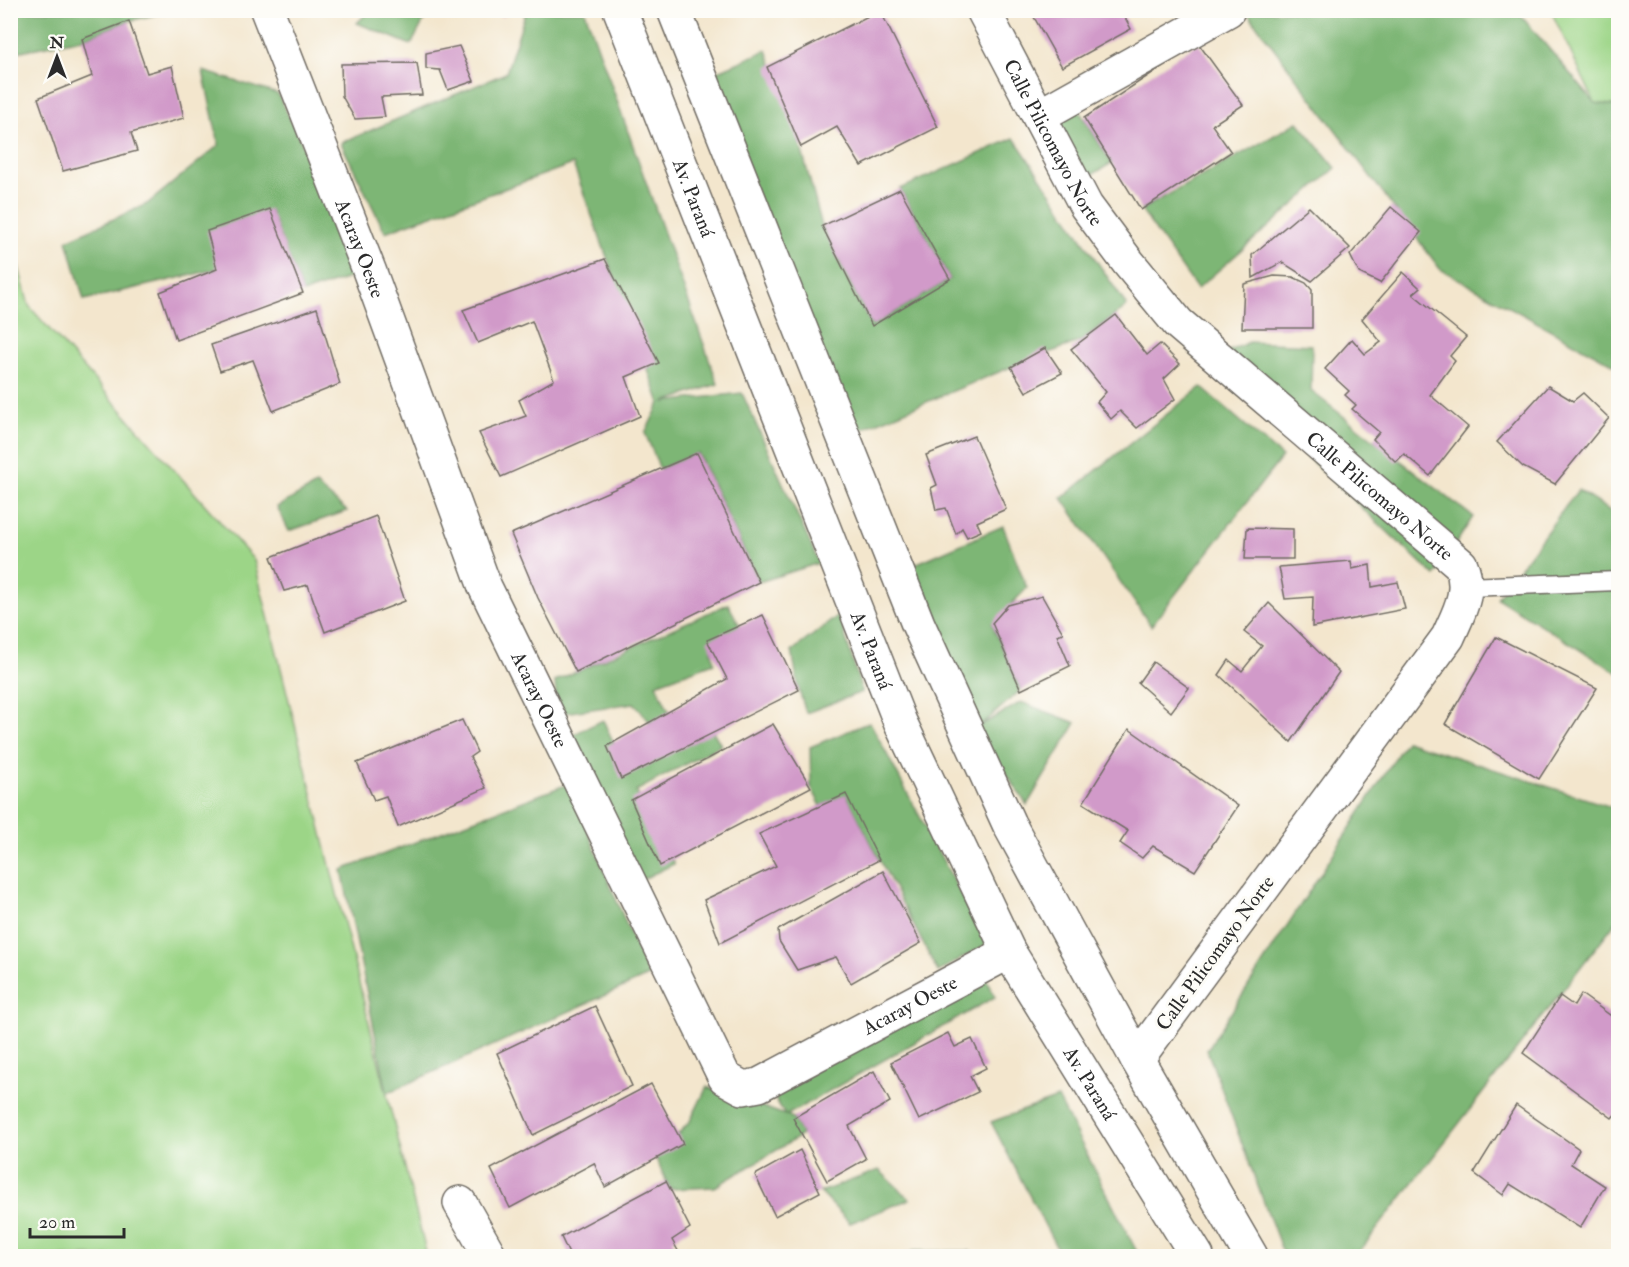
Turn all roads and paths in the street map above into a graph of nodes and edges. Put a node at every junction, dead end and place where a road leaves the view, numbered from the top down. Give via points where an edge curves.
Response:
1 (267, 10) edge
2 (620, 10) edge
3 (674, 10) edge
4 (983, 10) edge
5 (1228, 10) edge
6 (1039, 116) junction
7 (860, 477) junction
8 (812, 500) junction
9 (1618, 581) edge
10 (1467, 587) junction
11 (1009, 952) junction
12 (1137, 1059) junction
13 (460, 1203) dead end
14 (490, 1257) edge
15 (1197, 1257) edge
16 (1251, 1257) edge

1 - 11 street, Acaray Oeste via 369,270 485,587 725,1078 743,1088 759,1085
2 - 8 street, Av. Paraná
3 - 7 street
4 - 6 street, Calle Pilicomayo Norte
5 - 6 street
6 - 10 street, Calle Pilicomayo Norte via 1086,206 1178,323 1461,565
7 - 8 street
7 - 12 street via 918,624 1009,824
8 - 11 street, Av. Paraná via 900,722
9 - 10 lane
10 - 12 street, Calle Pilicomayo Norte via 1448,637
11 - 15 street, Av. Paraná
12 - 16 street
13 - 14 street

